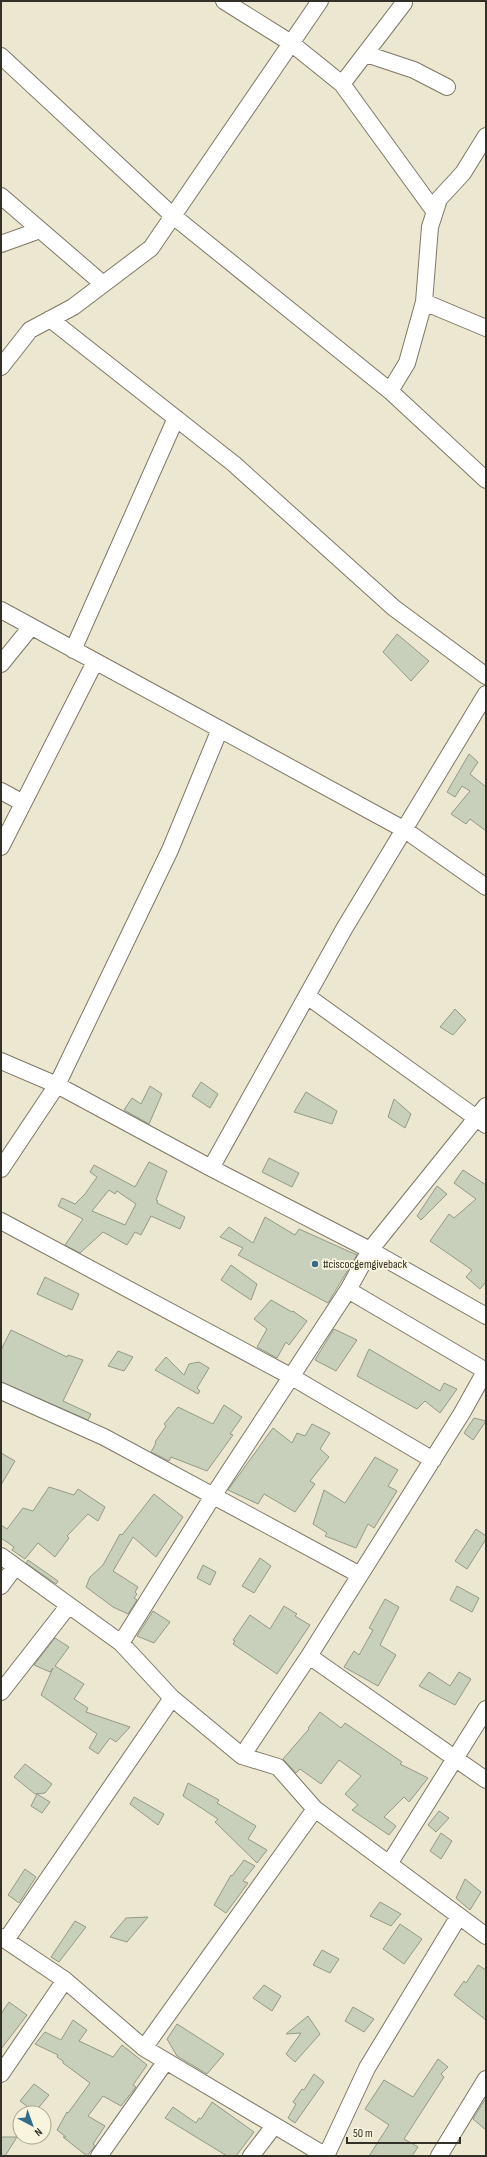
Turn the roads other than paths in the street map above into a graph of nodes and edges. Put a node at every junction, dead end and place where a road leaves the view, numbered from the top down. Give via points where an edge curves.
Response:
1 (224, 1) edge
2 (320, 1) edge
3 (404, 3) dead end
4 (291, 43) junction
5 (366, 54) junction
6 (1, 56) edge
7 (342, 84) junction
8 (447, 87) dead end
9 (486, 136) edge
10 (1, 196) edge
11 (435, 212) junction
12 (172, 215) junction
13 (40, 230) junction
14 (1, 244) edge
15 (103, 284) junction
16 (424, 302) junction
17 (50, 319) junction
18 (486, 328) edge
19 (1, 367) edge
20 (390, 391) junction
21 (176, 418) junction
22 (486, 480) edge
23 (1, 610) edge
24 (31, 627) junction
25 (73, 650) junction
26 (95, 662) junction
27 (1, 664) edge
28 (486, 676) edge
29 (486, 694) edge
30 (220, 729) junction
31 (1, 791) edge
32 (23, 804) junction
33 (404, 830) junction
34 (1, 847) edge
35 (486, 886) edge
36 (307, 996) junction
37 (1, 1061) edge
38 (57, 1085) junction
39 (483, 1117) edge
40 (211, 1168) junction
41 (1, 1170) edge
42 (1, 1221) edge
43 (370, 1250) junction
44 (348, 1290) junction
45 (486, 1316) edge
46 (486, 1371) edge
47 (292, 1377) junction
48 (1, 1391) edge
49 (433, 1460) junction
50 (213, 1496) junction
51 (1, 1556) edge
52 (15, 1567) junction
53 (360, 1575) junction
54 (1, 1586) edge
55 (69, 1605) junction
56 (121, 1643) junction
57 (309, 1656) junction
58 (1, 1692) edge
59 (172, 1698) junction
60 (486, 1709) edge
61 (242, 1756) junction
62 (454, 1758) junction
63 (486, 1780) edge
64 (315, 1809) junction
65 (389, 1864) junction
66 (459, 1916) junction
67 (486, 1936) edge
68 (4, 1939) edge
69 (65, 1980) junction
70 (144, 2048) junction
71 (166, 2061) junction
72 (1, 2074) edge
73 (486, 2079) edge
74 (274, 2126) junction
75 (99, 2156) edge
76 (251, 2156) edge
77 (326, 2156) edge
78 (439, 2156) edge

1 - 4 street
2 - 4 street
3 - 5 street
4 - 7 street
4 - 12 street
5 - 7 street
5 - 8 street via 414,70
6 - 12 street
7 - 11 street
9 - 11 street via 463,173 439,199
10 - 13 street
11 - 16 street via 430,228
12 - 15 street via 150,248
12 - 20 street
13 - 14 street
13 - 15 street
15 - 17 street via 73,307
16 - 18 street
16 - 20 street via 407,363
17 - 19 street via 30,330
17 - 21 street
20 - 22 street
21 - 25 street
21 - 28 street via 234,464 394,608
23 - 24 street
24 - 25 street
24 - 27 street
25 - 26 street
26 - 30 street
26 - 32 street
29 - 33 street
30 - 33 street
30 - 38 street via 170,850
31 - 32 street
32 - 34 street
33 - 35 street
33 - 36 street
36 - 39 street
36 - 40 street
37 - 38 street
38 - 40 street
38 - 41 street
39 - 43 street
40 - 43 street
42 - 47 street
43 - 44 street
43 - 45 street
44 - 46 street
44 - 47 street
46 - 49 street
47 - 49 street
47 - 50 street
48 - 50 street via 104,1437
49 - 53 street
50 - 53 street
50 - 56 street
51 - 52 street
52 - 54 street
52 - 55 street
53 - 57 street
55 - 56 street
55 - 58 street
56 - 59 street
57 - 61 street
57 - 62 street
59 - 61 street
59 - 68 street
60 - 62 street
61 - 64 street via 278,1767
62 - 63 street
62 - 65 street
64 - 65 street
64 - 70 street
65 - 66 street
66 - 67 street
66 - 77 street via 367,2068
68 - 69 street
69 - 70 street
69 - 72 street
70 - 71 street
71 - 74 street
71 - 75 street
73 - 78 street
74 - 76 street
74 - 77 street

